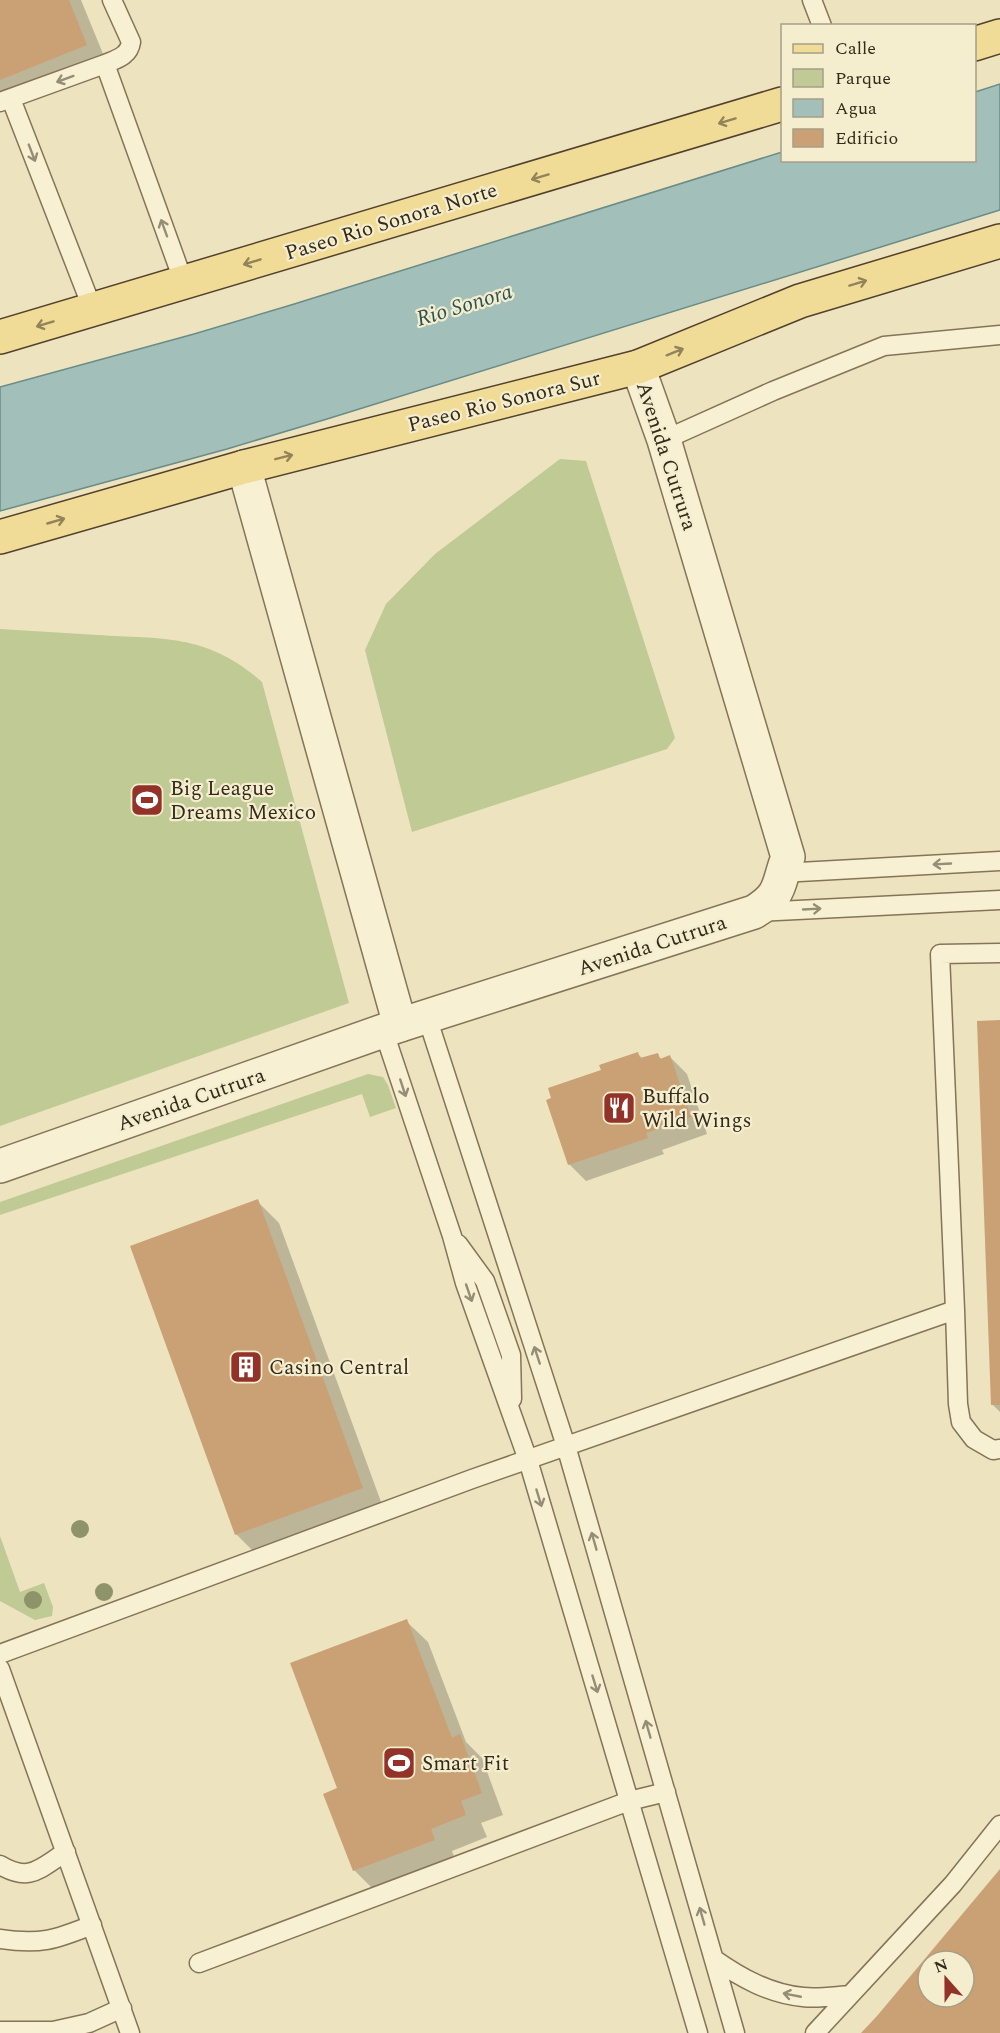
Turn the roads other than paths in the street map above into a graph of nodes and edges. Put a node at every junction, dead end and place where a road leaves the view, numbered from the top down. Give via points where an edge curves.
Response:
1 (112, 0) edge
2 (812, 0) edge
3 (821, 24) edge
4 (1000, 36) edge
5 (976, 44) edge
6 (105, 64) junction
7 (5, 101) edge
8 (781, 105) edge
9 (1000, 241) edge
10 (184, 283) junction
11 (93, 310) junction
12 (1000, 335) edge
13 (0, 337) edge
14 (638, 367) junction
15 (664, 440) junction
16 (244, 467) junction
17 (0, 537) edge
18 (1000, 861) edge
19 (781, 873) junction
20 (1000, 895) edge
21 (1000, 900) edge
22 (981, 901) junction
23 (754, 912) junction
24 (1000, 953) edge
25 (404, 1025) junction
26 (0, 1166) edge
27 (955, 1310) junction
28 (566, 1446) junction
29 (1000, 1449) edge
30 (528, 1460) junction
31 (0, 1654) edge
32 (0, 1668) edge
33 (666, 1792) junction
34 (629, 1801) junction
35 (1000, 1825) edge
36 (66, 1852) junction
37 (0, 1865) edge
38 (92, 1925) junction
39 (0, 1938) edge
40 (714, 1959) junction
41 (199, 1963) dead end
42 (850, 1995) junction
43 (122, 2008) junction
44 (0, 2031) edge
45 (130, 2033) edge
46 (698, 2033) edge
47 (735, 2033) edge
48 (815, 2033) edge

1 - 6 lane via 131,42 126,54
2 - 3 lane
4 - 5 main road
6 -> 7 lane
10 -> 6 lane
7 -> 11 lane
8 -> 10 main road, Paseo Rio Sonora Norte
14 -> 9 main road, Paseo Rio Sonora Sur via 801,301
10 - 11 main road, Paseo Rio Sonora Norte
11 -> 13 main road, Paseo Rio Sonora Norte
12 - 15 lane via 884,346
14 - 15 street, Avenida Cutrura
16 -> 14 main road, Paseo Rio Sonora Sur
15 - 19 street, Avenida Cutrura via 788,856
17 -> 16 main road, Paseo Rio Sonora Sur
16 - 25 street
18 -> 19 lane
19 - 23 street, Avenida Cutrura via 776,895
20 - 22 lane
21 - 22 lane
23 -> 22 lane
23 - 25 street, Avenida Cutrura
24 - 27 lane via 939,954
25 - 26 street, Avenida Cutrura
28 -> 25 lane
25 -> 30 lane via 465,1283
27 - 28 lane
27 - 29 lane via 962,1422 974,1439 993,1450
28 - 30 lane
33 -> 28 lane
30 - 31 lane
30 -> 34 lane
32 - 36 lane
33 - 34 lane
40 -> 33 lane
34 - 41 lane
34 - 46 lane
35 - 42 lane via 953,1884
36 - 37 lane via 30,1874 13,1873
36 - 38 lane
38 - 39 lane via 61,1938 38,1942
38 - 43 lane
42 -> 40 lane via 804,1998 773,1991 739,1977
40 - 47 lane
42 - 48 lane
43 - 44 lane via 89,2024 53,2031
43 - 45 lane

